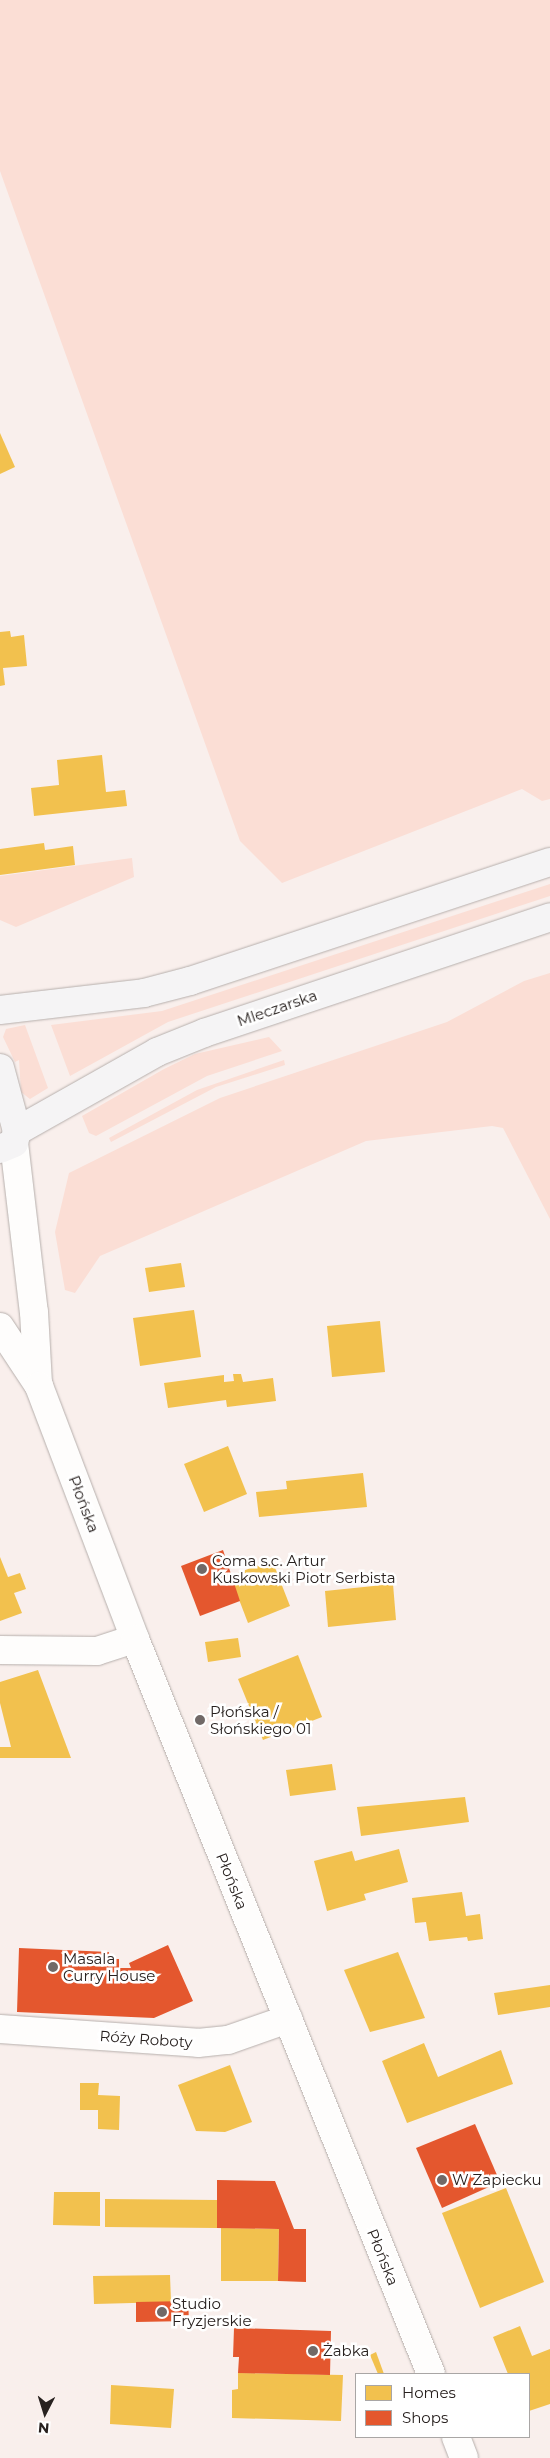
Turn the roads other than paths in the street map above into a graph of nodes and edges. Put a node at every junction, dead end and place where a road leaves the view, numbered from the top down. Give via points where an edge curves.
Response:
1 (550, 862) edge
2 (550, 917) edge
3 (0, 1010) edge
4 (0, 1068) edge
5 (10, 1141) edge
6 (0, 1327) edge
7 (39, 1386) junction
8 (135, 1639) junction
9 (0, 1650) edge
10 (288, 2020) junction
11 (0, 2029) edge
12 (431, 2373) edge
13 (456, 2438) edge
14 (464, 2458) edge

1 - 3 main road via 190,981 144,993
2 - 5 main road, Mleczarska via 204,1033 158,1052
4 - 5 main road
5 - 7 street, Płońska via 34,1312
6 - 7 street, Płońska
7 - 8 street, Płońska
8 - 9 street via 98,1651
8 - 10 street, Płońska
10 - 11 street, Róży Roboty via 228,2040 198,2043
10 - 12 street, Płońska
13 - 14 street

